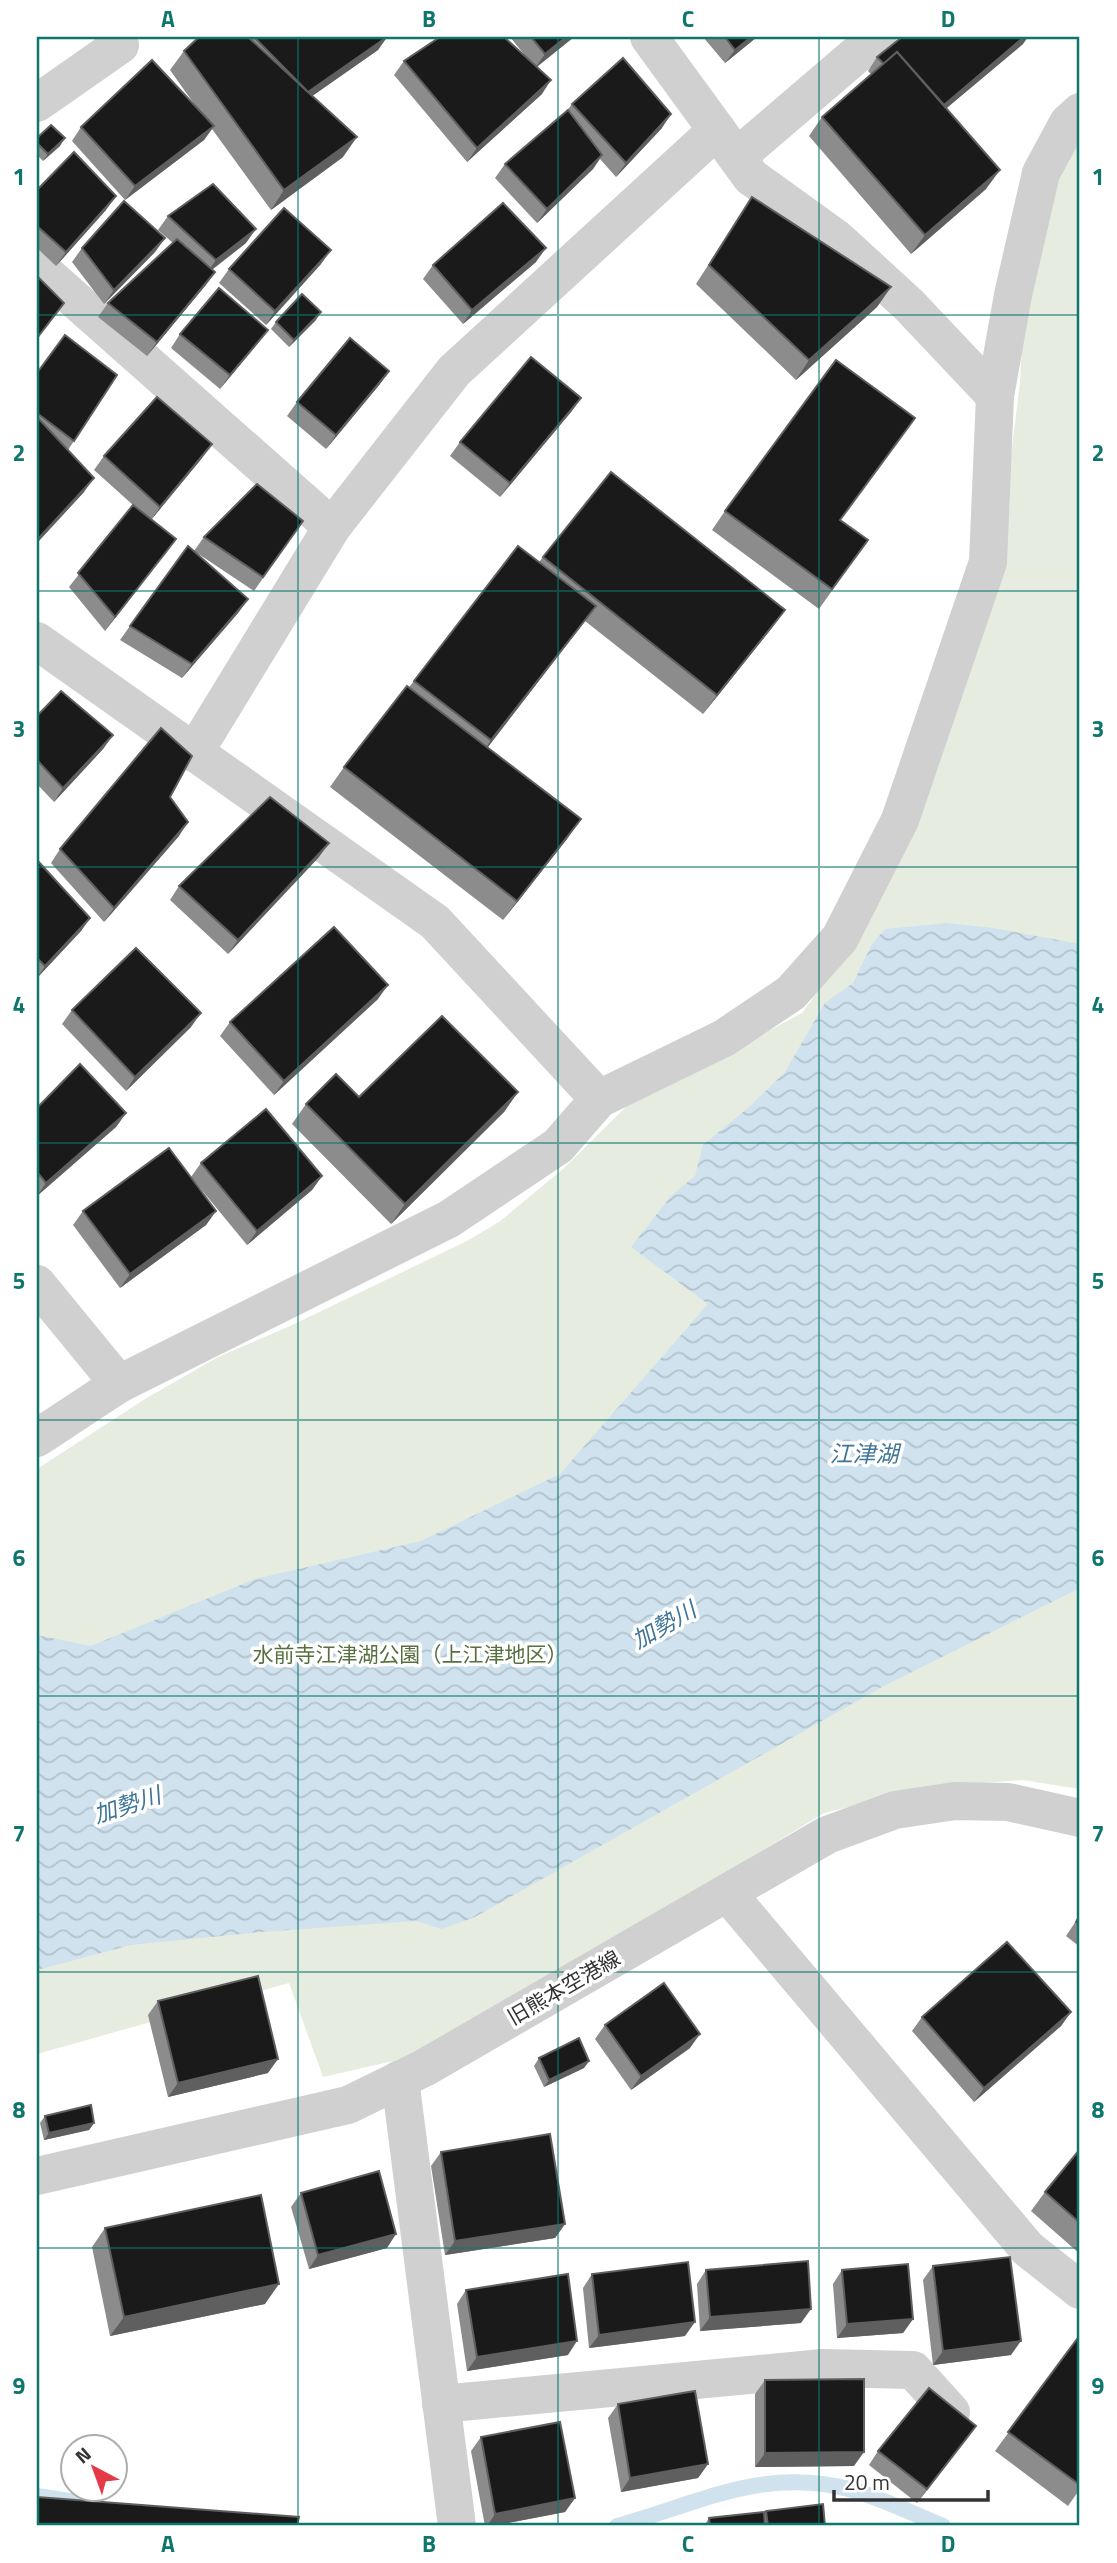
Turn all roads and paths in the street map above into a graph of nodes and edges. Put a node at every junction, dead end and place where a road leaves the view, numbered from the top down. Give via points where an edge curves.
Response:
1 (113, 37) edge
2 (649, 37) edge
3 (877, 37) edge
4 (37, 103) edge
5 (1080, 113) edge
6 (727, 144) junction
7 (37, 267) edge
8 (995, 396) junction
9 (332, 527) junction
10 (37, 641) edge
11 (194, 753) junction
12 (599, 1100) junction
13 (37, 1284) edge
14 (119, 1384) junction
15 (37, 1438) edge
16 (1080, 1818) edge
17 (728, 1894) junction
18 (400, 2079) junction
19 (37, 2176) edge
20 (1080, 2290) edge
21 (441, 2404) junction
22 (951, 2412) edge
23 (457, 2526) edge

1 - 4 street via 120,45
2 - 6 street
3 - 6 street
5 - 8 street via 1068,123 1041,173
6 - 8 street via 751,177 837,239 909,304
6 - 9 street via 454,371
7 - 9 street
8 - 12 street via 988,562 900,820 840,938 791,993 724,1038
9 - 11 street
10 - 11 street
11 - 12 street via 435,922
12 - 14 street via 558,1146 449,1219
13 - 14 street
14 - 15 street
16 - 17 street, 旧熊本空港線 via 1009,1802 955,1801 895,1810 827,1835
17 - 18 street, 旧熊本空港線
17 - 20 street via 1028,2249
18 - 19 street, 旧熊本空港線 via 348,2105
18 - 21 street
21 - 22 street via 836,2368 913,2370
21 - 23 street

